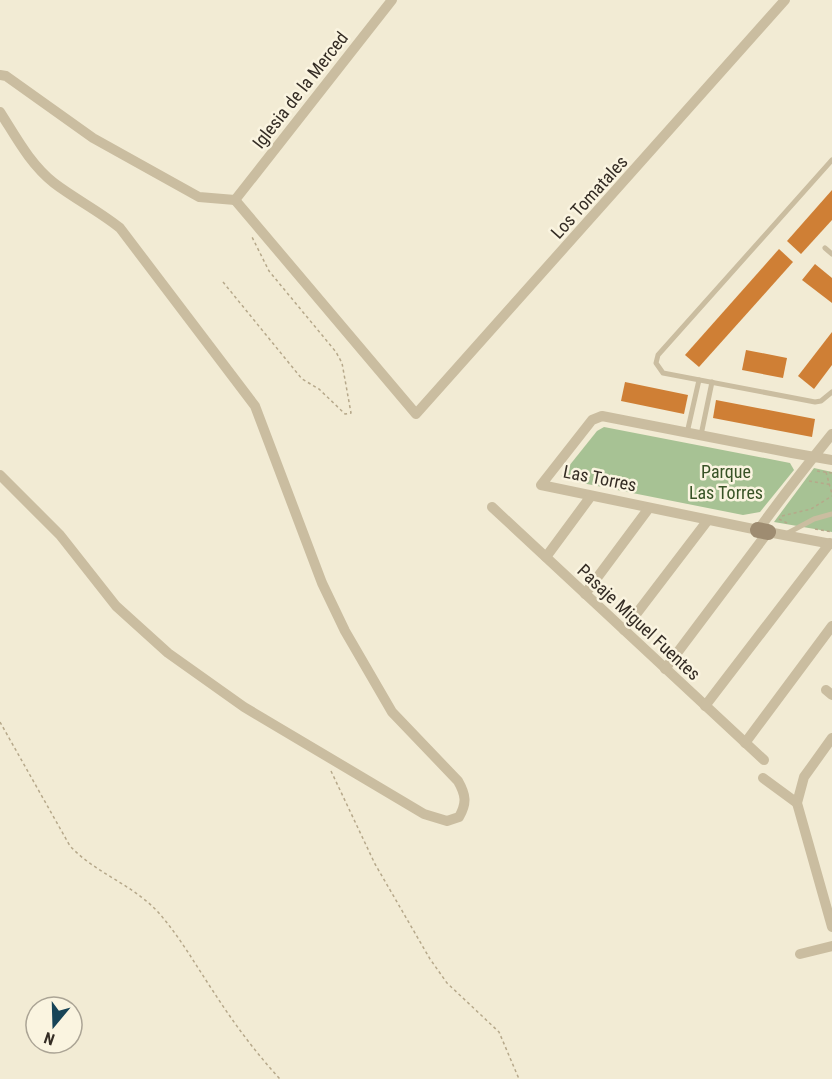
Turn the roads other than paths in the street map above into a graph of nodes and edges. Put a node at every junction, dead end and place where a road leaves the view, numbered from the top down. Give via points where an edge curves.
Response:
1 (392, 0) edge
2 (785, 0) edge
3 (0, 75) edge
4 (0, 112) edge
5 (832, 160) edge
6 (235, 200) junction
7 (825, 248) dead end
8 (832, 254) edge
9 (699, 380) junction
10 (712, 382) junction
11 (832, 392) edge
12 (687, 433) junction
13 (832, 434) edge
14 (700, 435) junction
15 (832, 460) edge
16 (814, 463) junction
17 (0, 475) edge
18 (591, 496) junction
19 (492, 507) dead end
20 (649, 508) junction
21 (832, 514) edge
22 (708, 520) junction
23 (773, 529) junction
24 (832, 541) edge
25 (546, 558) junction
26 (585, 594) junction
27 (832, 626) edge
28 (624, 630) junction
29 (665, 669) junction
30 (705, 706) junction
31 (832, 738) edge
32 (745, 743) junction
33 (764, 760) dead end
34 (763, 778) dead end
35 (798, 798) junction
36 (832, 927) edge
37 (832, 946) edge
38 (800, 954) dead end

1 - 6 street, Iglesia de la Merced
2 - 6 street, Los Tomatales via 416,414
3 - 6 street via 93,138 199,198
4 - 17 street via 28,156 54,182 120,228 255,406 322,583 345,631 392,712 458,781 466,804 459,817 435,820 244,707 168,653 116,606 60,535
5 - 9 lane via 658,355 656,363 663,373
7 - 8 lane
9 - 10 lane
9 - 12 lane
10 - 11 lane via 815,402
10 - 14 lane
12 - 14 street, Las Torres
12 - 18 street, Las Torres via 602,416 592,420 541,485
13 - 16 street
14 - 16 street, Las Torres
15 - 16 street, Las Torres
16 - 23 street
18 - 20 street, Las Torres
18 - 25 street
19 - 25 street, Pasaje Miguel Fuentes
20 - 22 street, Las Torres
20 - 26 street
21 - 23 lane via 798,527
22 - 23 street, Las Torres
22 - 28 street
23 - 24 street, Las Torres
23 - 29 street
24 - 30 street
25 - 26 street, Pasaje Miguel Fuentes
26 - 28 street, Pasaje Miguel Fuentes
27 - 32 street
28 - 29 street, Pasaje Miguel Fuentes
29 - 30 street, Pasaje Miguel Fuentes
30 - 32 street, Pasaje Miguel Fuentes
31 - 35 street via 804,777
32 - 33 street, Pasaje Miguel Fuentes
34 - 35 street
35 - 36 street
37 - 38 street

